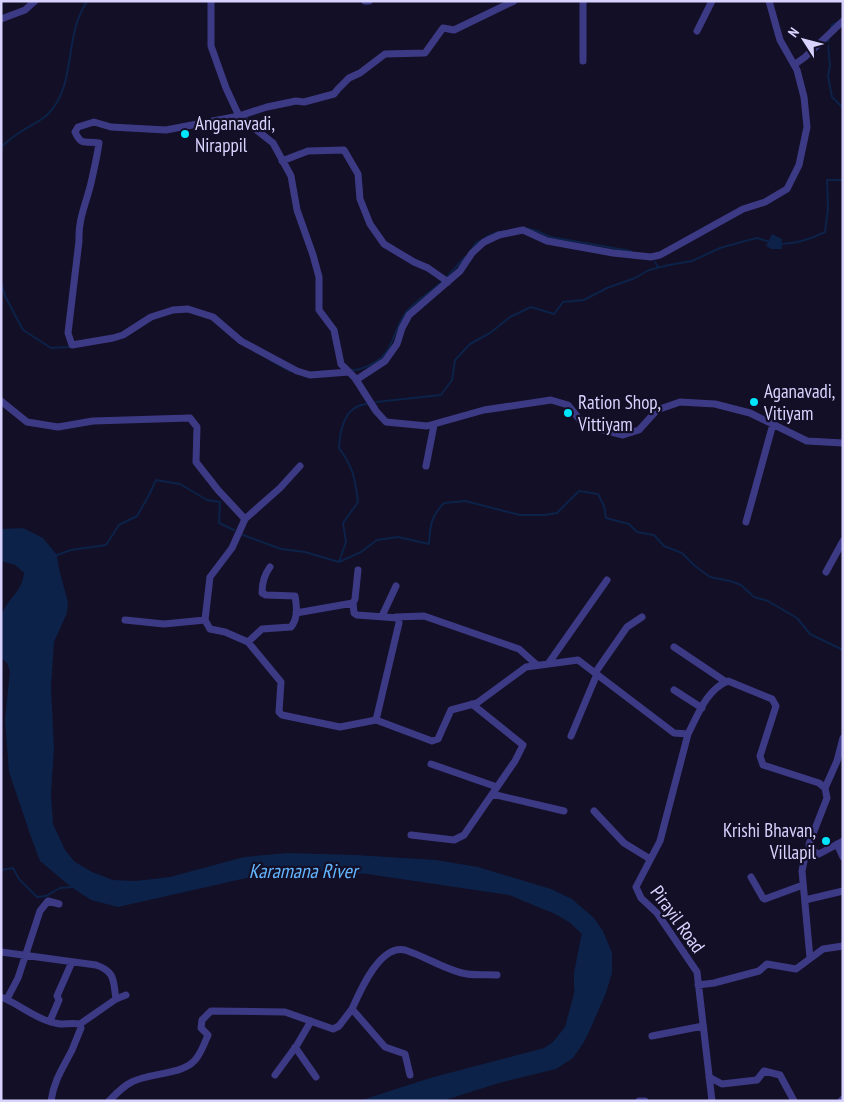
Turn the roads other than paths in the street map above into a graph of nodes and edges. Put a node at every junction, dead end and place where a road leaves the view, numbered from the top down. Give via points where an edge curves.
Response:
1 (35, 1) edge
2 (211, 1) edge
3 (365, 1) edge
4 (369, 1) edge
5 (514, 1) edge
6 (582, 1) edge
7 (712, 1) edge
8 (769, 1) edge
9 (1, 19) edge
10 (843, 20) edge
11 (697, 31) dead end
12 (583, 61) dead end
13 (794, 65) junction
14 (238, 116) junction
15 (282, 161) junction
16 (446, 280) junction
17 (349, 372) junction
18 (356, 380) junction
19 (1, 401) edge
20 (434, 424) junction
21 (773, 424) junction
22 (843, 443) edge
23 (300, 466) dead end
24 (426, 466) dead end
25 (245, 519) junction
26 (746, 522) dead end
27 (843, 542) edge
28 (270, 567) dead end
29 (358, 570) dead end
30 (826, 572) dead end
31 (607, 580) dead end
32 (396, 586) dead end
33 (353, 603) junction
34 (296, 613) junction
35 (382, 616) junction
36 (396, 617) junction
37 (642, 617) dead end
38 (125, 620) dead end
39 (205, 620) junction
40 (248, 642) junction
41 (674, 647) dead end
42 (548, 664) junction
43 (537, 665) junction
44 (596, 673) junction
45 (726, 682) junction
46 (674, 690) dead end
47 (472, 704) junction
48 (702, 708) junction
49 (376, 720) junction
50 (688, 734) junction
51 (571, 736) dead end
52 (843, 738) edge
53 (431, 764) dead end
54 (497, 787) junction
55 (825, 788) junction
56 (492, 794) junction
57 (564, 811) dead end
58 (594, 811) dead end
59 (411, 835) dead end
60 (840, 842) edge
61 (810, 850) junction
62 (843, 857) edge
63 (650, 859) junction
64 (751, 877) dead end
65 (803, 886) junction
66 (843, 891) edge
67 (805, 900) junction
68 (59, 904) dead end
69 (843, 946) edge
70 (1, 952) edge
71 (26, 955) junction
72 (810, 958) junction
73 (72, 962) junction
74 (497, 975) dead end
75 (698, 984) junction
76 (126, 995) dead end
77 (4, 998) edge
78 (116, 999) junction
79 (352, 1009) junction
80 (50, 1021) junction
81 (311, 1021) junction
82 (80, 1024) junction
83 (703, 1026) junction
84 (652, 1036) dead end
85 (295, 1047) junction
86 (274, 1075) dead end
87 (410, 1075) dead end
88 (316, 1077) dead end
89 (709, 1077) junction
90 (51, 1101) edge
91 (109, 1101) edge
92 (639, 1101) edge
93 (645, 1101) edge
94 (712, 1101) edge
95 (794, 1101) edge

1 - 9 street via 25,10
2 - 14 street via 211,46
3 - 4 street
5 - 14 street via 454,30 443,28 425,53 385,54 349,78 334,94 304,102 268,106
6 - 12 street
7 - 11 street
8 - 13 street via 780,40
10 - 13 street
13 - 16 street via 804,97 807,127 800,165 787,189 765,202 743,209 660,256 547,241 523,230 484,242 460,271
14 - 15 street via 272,144
14 - 17 street via 166,130 111,127 94,122 78,127 75,132 79,140 99,143 78,228 68,333 72,346 114,338 151,317 188,308 213,317 241,341 297,371 310,375
15 - 16 street via 308,151 344,150 358,174 360,199 370,224 384,244
15 - 17 street via 291,176 297,210 319,277 319,310 334,330 341,364
16 - 18 street via 408,315 385,361
17 - 18 street
18 - 20 street via 386,422
19 - 25 street via 27,422 58,427 93,420 190,418 197,427 196,462
20 - 21 street via 484,410 551,400 568,405 584,425 623,435 639,430 657,410 680,402 715,404 750,413
20 - 24 street
21 - 22 street via 806,441
21 - 26 street
23 - 25 street
25 - 39 street via 232,548 210,577
27 - 30 street
28 - 34 street via 262,584 262,593 295,596
29 - 33 street
31 - 42 street
32 - 35 street
33 - 34 street
33 - 35 street via 357,615
34 - 40 street via 291,627 262,629
35 - 36 street
36 - 43 street via 424,616 519,649
36 - 49 street via 399,623
37 - 44 street via 627,628
38 - 39 street via 164,624
39 - 40 street via 210,629
40 - 49 street via 281,682 279,712 282,714 340,727
41 - 45 street
42 - 43 street
42 - 44 street via 578,660
43 - 47 street via 526,666
44 - 50 street via 674,734
44 - 51 street
45 - 48 street, Pirayil Road via 706,699
45 - 55 street via 772,699 776,706 760,756 763,765 819,783
46 - 48 street
47 - 49 street via 452,710 438,739 432,741
47 - 54 street via 523,745
48 - 50 street, Pirayil Road
50 - 63 street, Pirayil Road via 660,841
52 - 55 street
53 - 54 street
54 - 56 street
55 - 61 street via 827,798 808,844
56 - 57 street
56 - 59 street via 464,835 454,840
58 - 63 street via 624,843
60 - 61 street via 819,854
60 - 62 street
61 - 65 street via 802,871
63 - 75 street, Pirayil Road via 636,887 641,898 657,912 696,972
64 - 65 street via 765,899
65 - 67 street
66 - 67 street
67 - 72 street
68 - 71 street via 48,901 40,911
69 - 72 street via 824,949
70 - 71 street
71 - 73 street
71 - 77 street via 18,978
72 - 75 street via 796,969 767,964 759,971
73 - 78 street via 107,969 113,976
73 - 80 street
74 - 79 street via 463,973 403,950 390,951 362,986
75 - 83 street, Pirayil Road
76 - 78 street
77 - 80 street
78 - 82 street
79 - 81 street via 333,1029
79 - 87 street via 385,1047 405,1054
80 - 82 street
81 - 85 street
81 - 91 street via 284,1012 211,1011 202,1020 201,1028 208,1035 194,1061 175,1072 130,1083
82 - 90 street via 72,1051 58,1075
83 - 84 street
83 - 89 street, Pirayil Road
85 - 86 street
85 - 88 street
89 - 94 street, Pirayil Road
89 - 95 street via 722,1084 757,1080 764,1071 777,1072
92 - 93 street

